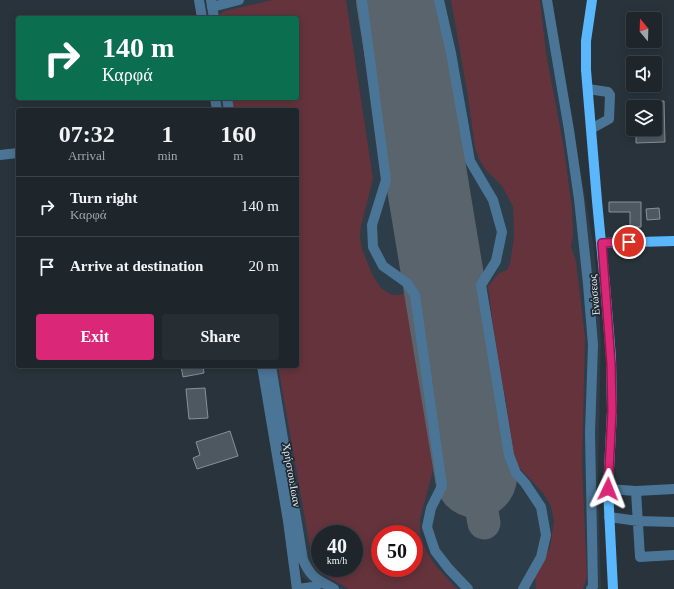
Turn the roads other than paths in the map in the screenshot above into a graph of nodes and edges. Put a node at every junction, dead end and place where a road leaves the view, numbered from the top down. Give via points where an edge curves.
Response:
1 (200, 0) edge
2 (239, 0) edge
3 (362, 0) edge
4 (439, 0) edge
5 (547, 0) edge
6 (592, 0) edge
7 (212, 3) edge
8 (202, 16) edge
9 (214, 16) edge
10 (588, 90) junction
11 (591, 129) junction
12 (16, 153) edge
13 (0, 155) edge
14 (674, 241) edge
15 (602, 243) junction
16 (262, 368) edge
17 (271, 368) edge
18 (608, 489) junction
19 (674, 489) edge
20 (636, 491) junction
21 (609, 518) junction
22 (638, 521) junction
23 (674, 522) edge
24 (674, 555) edge
25 (322, 582) junction
26 (297, 589) edge
27 (334, 589) edge
28 (468, 589) edge
29 (523, 589) edge
30 (591, 589) edge
31 (613, 589) edge

1 - 8 street
2 - 7 street
3 - 28 street via 386,180 372,225 373,247 383,266 407,283 415,295 442,486 431,508 427,527 435,551
4 - 29 street via 470,161 494,200 502,232 496,261 481,285 509,455 516,473 541,507 546,535 541,557
5 - 30 street via 579,199 593,345 590,433 593,586
6 - 10 main road, Ενώσεως via 586,42
7 - 9 street
10 - 11 main road, Ενώσεως
10 - 11 street via 608,92 610,95 609,119
11 - 15 main road, Ενώσεως
12 - 13 street
14 - 15 main road
15 - 18 main road, Ενώσεως via 611,364 612,411
16 - 26 street, Χρήστου.Ιωαν
17 - 25 street via 303,560 314,578
18 - 20 street
18 - 21 main road, Ενώσεως
19 - 20 street
20 - 22 street
21 - 22 street
21 - 31 main road, Ενώσεως
22 - 23 street
22 - 24 street via 640,557
25 - 26 street via 313,587
25 - 27 street

